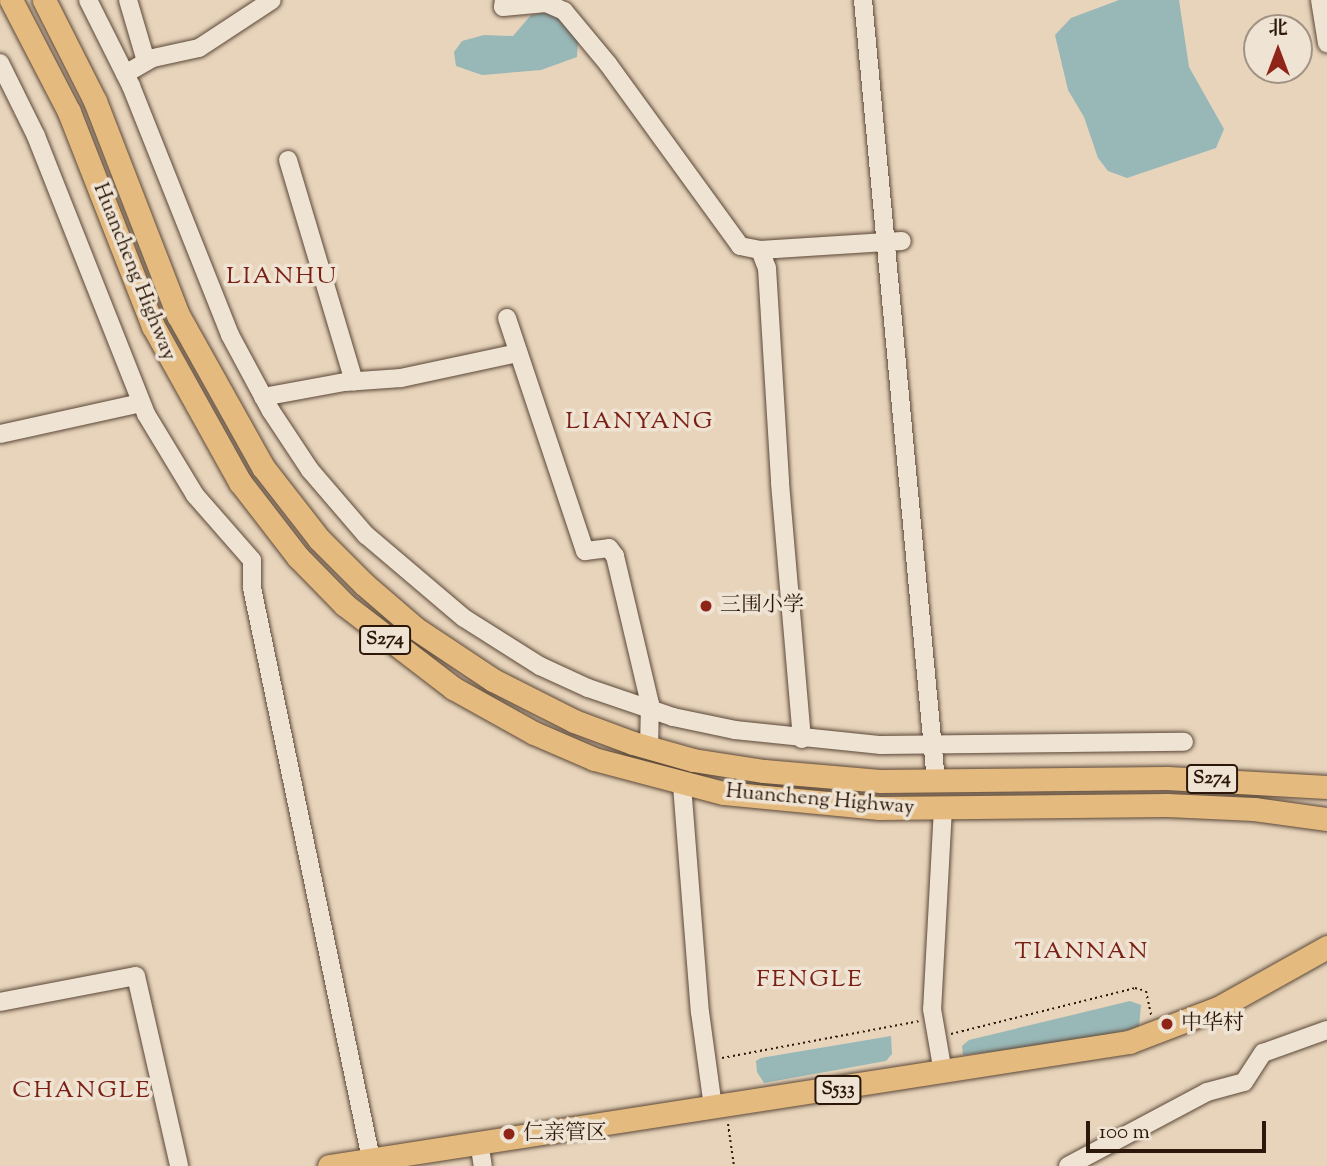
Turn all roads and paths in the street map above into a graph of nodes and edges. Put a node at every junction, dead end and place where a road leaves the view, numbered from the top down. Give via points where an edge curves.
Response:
1 (11, 0) edge
2 (44, 0) edge
3 (89, 0) edge
4 (128, 0) edge
5 (272, 0) edge
6 (504, 0) edge
7 (863, 0) edge
8 (1320, 0) edge
9 (565, 6) edge
10 (1327, 43) edge
11 (146, 61) junction
12 (0, 63) edge
13 (125, 74) junction
14 (288, 160) dead end
15 (894, 241) junction
16 (760, 250) junction
17 (507, 318) dead end
18 (518, 353) junction
19 (354, 381) junction
20 (263, 397) junction
21 (141, 403) junction
22 (0, 434) edge
23 (650, 711) junction
24 (802, 739) junction
25 (1184, 742) dead end
26 (932, 745) junction
27 (649, 748) junction
28 (1096, 778) junction
29 (936, 781) junction
30 (682, 785) junction
31 (1327, 787) edge
32 (1097, 806) junction
33 (943, 808) junction
34 (1327, 819) edge
35 (1327, 947) edge
36 (0, 1003) edge
37 (933, 1019) junction
38 (1327, 1030) edge
39 (1152, 1035) junction
40 (936, 1038) junction
41 (707, 1061) junction
42 (943, 1073) junction
43 (719, 1107) junction
44 (480, 1142) junction
45 (371, 1159) junction
46 (179, 1166) edge
47 (329, 1166) edge
48 (482, 1166) edge
49 (734, 1166) edge
50 (1068, 1166) edge

1 - 30 main road, Huancheng Highway / S274 via 69,112 135,285 173,367 216,445 277,533 371,628 453,688 563,747
2 - 27 main road, Huancheng Highway / S274 via 95,101 161,274 198,355 246,440 299,515 364,584 460,659 546,708
3 - 13 street
4 - 11 street
5 - 11 street via 199,48
6 - 9 street via 503,7
7 - 15 street
8 - 10 street
9 - 16 street via 730,237
11 - 13 street
12 - 21 street via 40,145
13 - 20 street via 197,260
14 - 19 street
15 - 16 street
15 - 26 street
16 - 24 street via 767,268
17 - 18 street
18 - 19 street via 401,377
18 - 23 street via 584,551 609,548 615,556
19 - 20 street
20 - 23 street via 340,507 430,592 540,666
21 - 22 street
21 - 45 street via 195,495 252,560 252,588
23 - 24 street via 701,724
23 - 27 street
24 - 26 street
25 - 26 street
26 - 29 street
27 - 29 main road, Huancheng Highway / S274 via 693,760 789,774
28 - 29 main road, Huancheng Highway / S274
28 - 31 main road, Huancheng Highway / S274
28 - 32 main road
30 - 33 main road, Huancheng Highway / S274 via 798,803
30 - 41 street
32 - 33 main road, Huancheng Highway / S274
32 - 34 main road, Huancheng Highway / S274 via 1254,809
33 - 37 street
35 - 39 main road, S533 via 1219,1008
36 - 46 street via 136,975
37 - 40 street
37 - 41 path
38 - 50 street via 1264,1053 1244,1082 1207,1092
39 - 40 path via 1149,999 1146,991 1135,988
39 - 42 main road, S533
40 - 42 street
41 - 43 street
42 - 43 main road, S533
43 - 44 main road, S533
43 - 49 path
44 - 45 main road, S533
44 - 48 street
45 - 47 main road, S533

